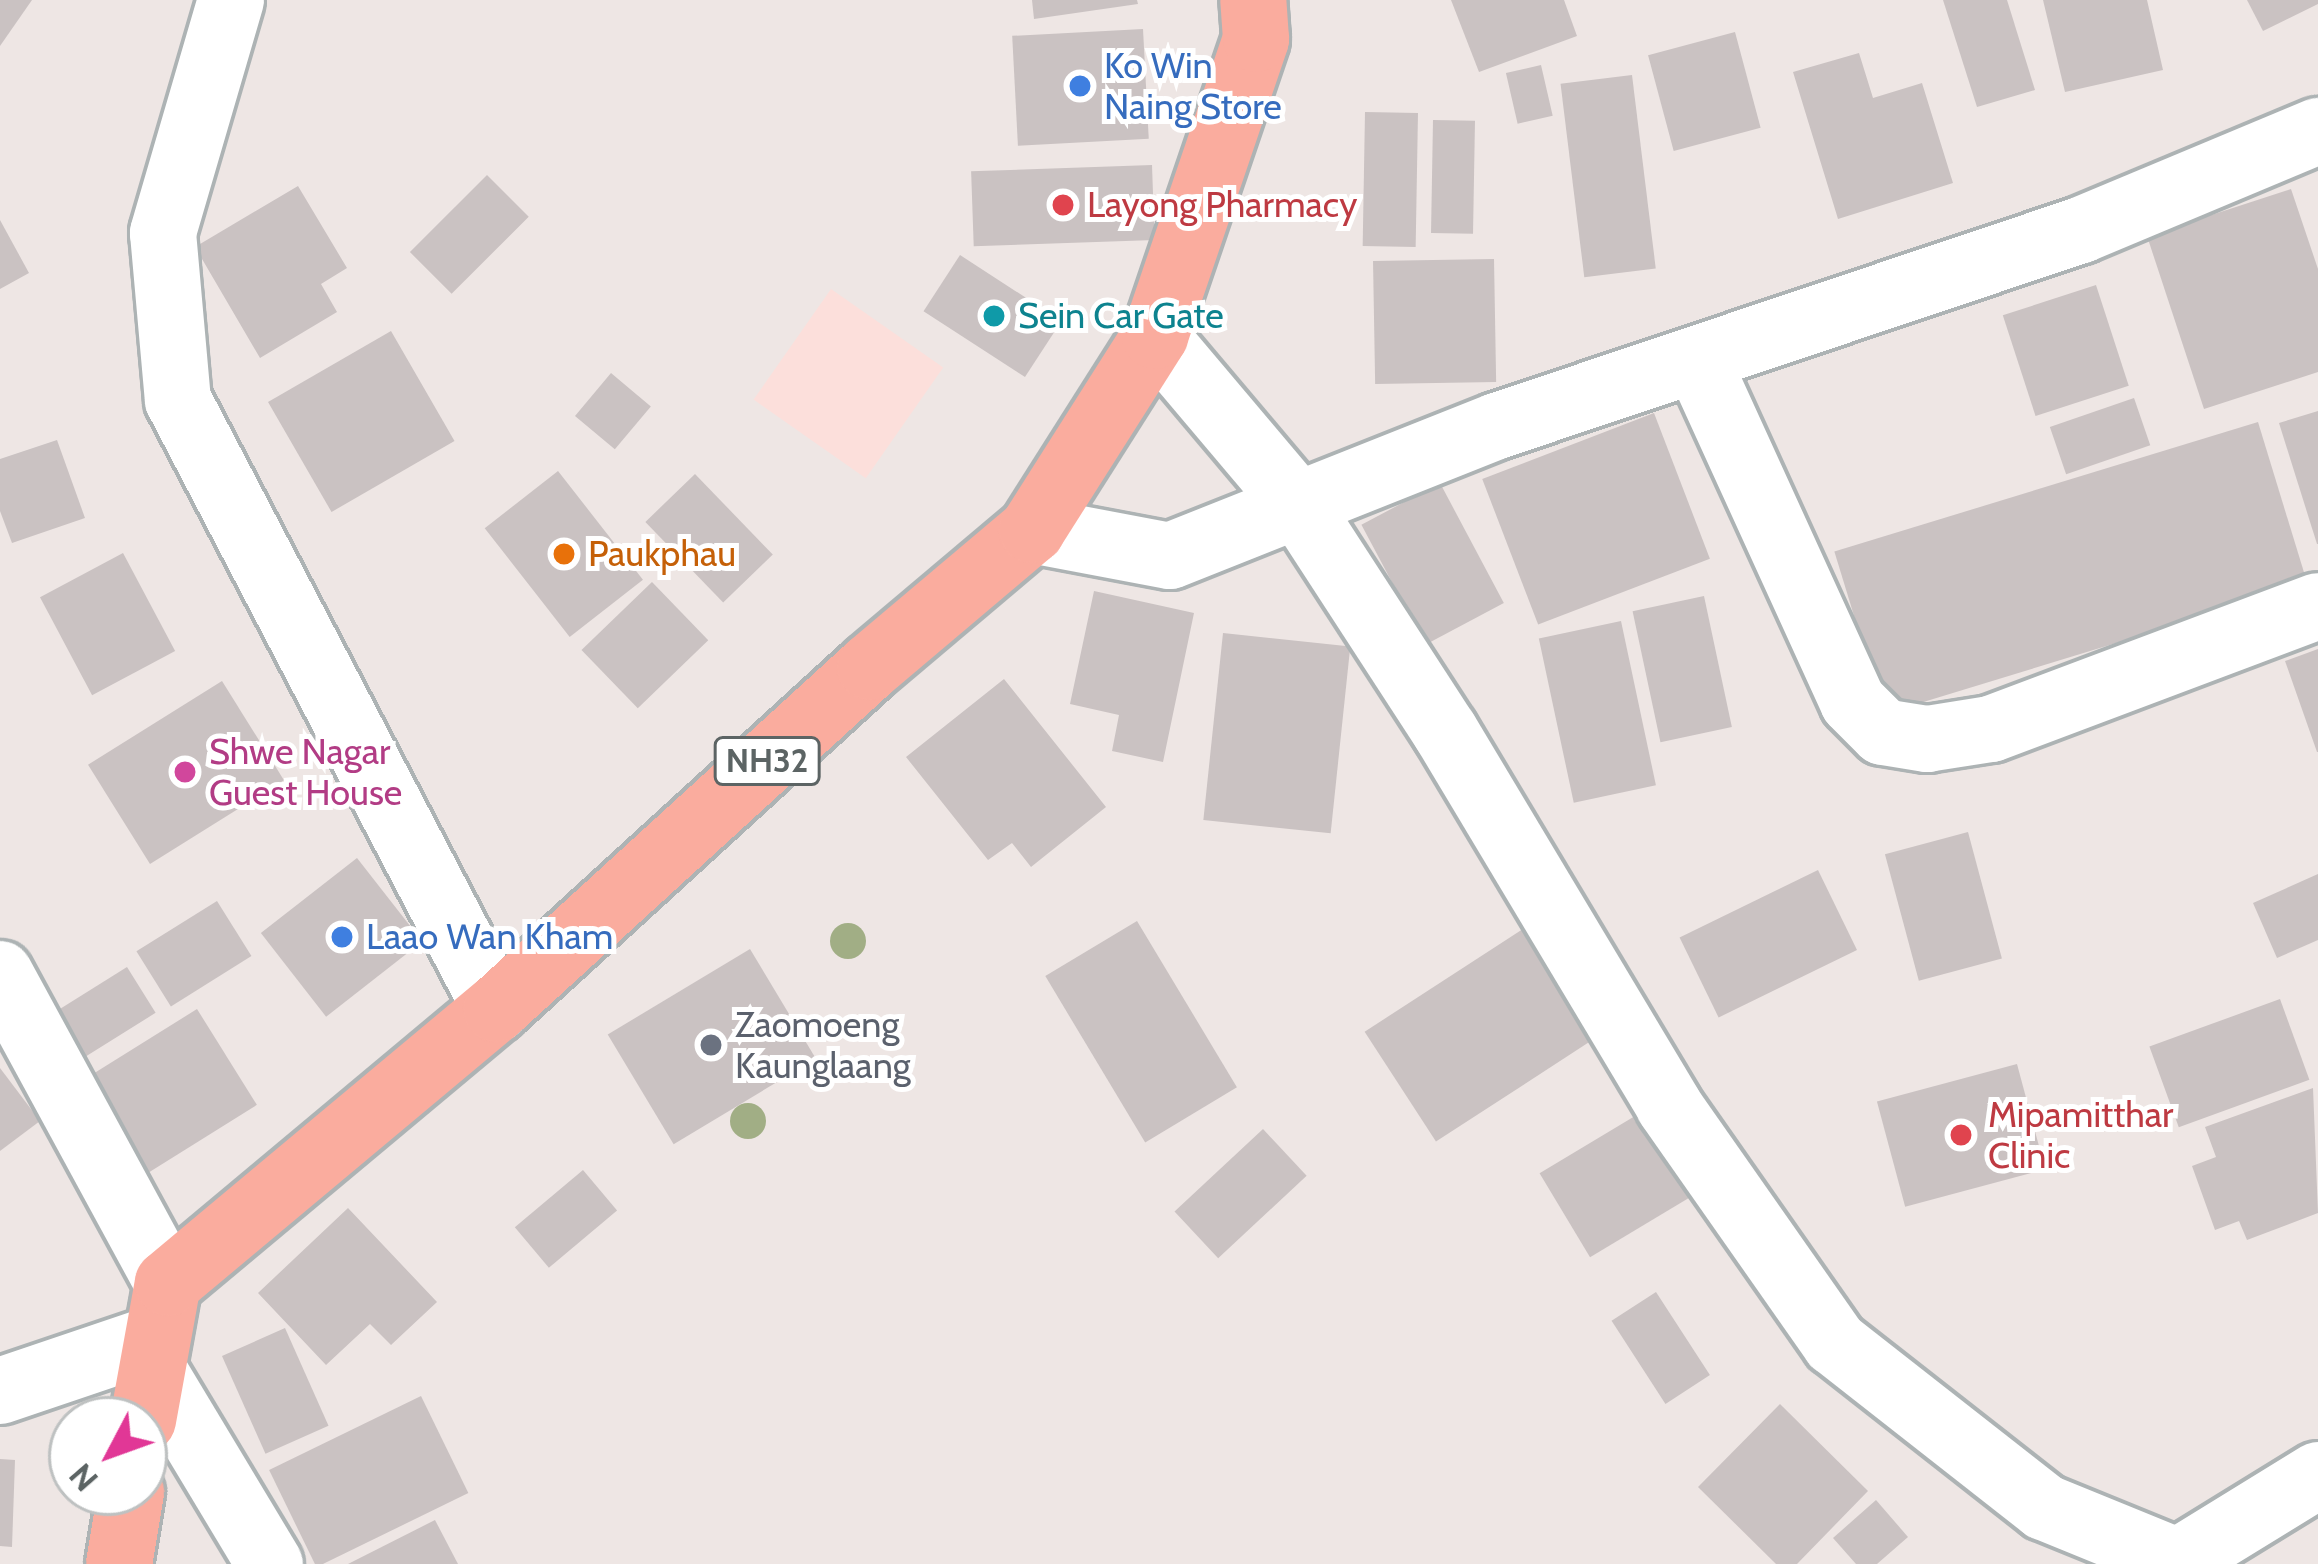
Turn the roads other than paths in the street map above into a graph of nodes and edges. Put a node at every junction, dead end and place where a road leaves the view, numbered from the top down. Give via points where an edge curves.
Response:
1 (231, 0) edge
2 (1253, 0) edge
3 (2318, 131) edge
4 (1155, 336) junction
5 (1699, 364) junction
6 (1298, 506) junction
7 (1032, 530) junction
8 (2318, 606) edge
9 (0, 974) edge
10 (496, 1010) junction
11 (155, 1352) edge
12 (0, 1391) edge
13 (2318, 1475) edge
14 (127, 1516) edge
15 (2182, 1562) edge
16 (119, 1564) edge
17 (270, 1564) edge

1 - 10 street via 163,233 178,400
2 - 4 highway, NH32 via 1256,39
3 - 5 street via 2081,230
4 - 6 street
4 - 7 highway, NH32
5 - 6 street via 1497,426
5 - 8 street via 1853,703 1883,732 1928,739 1991,729
6 - 7 street via 1170,556
6 - 15 street via 1445,731 1669,1106 1835,1343 2044,1508
7 - 10 highway, NH32 via 870,667
9 - 11 street
10 - 11 highway, NH32
11 - 12 street
11 - 17 street
13 - 15 street
14 - 16 highway

